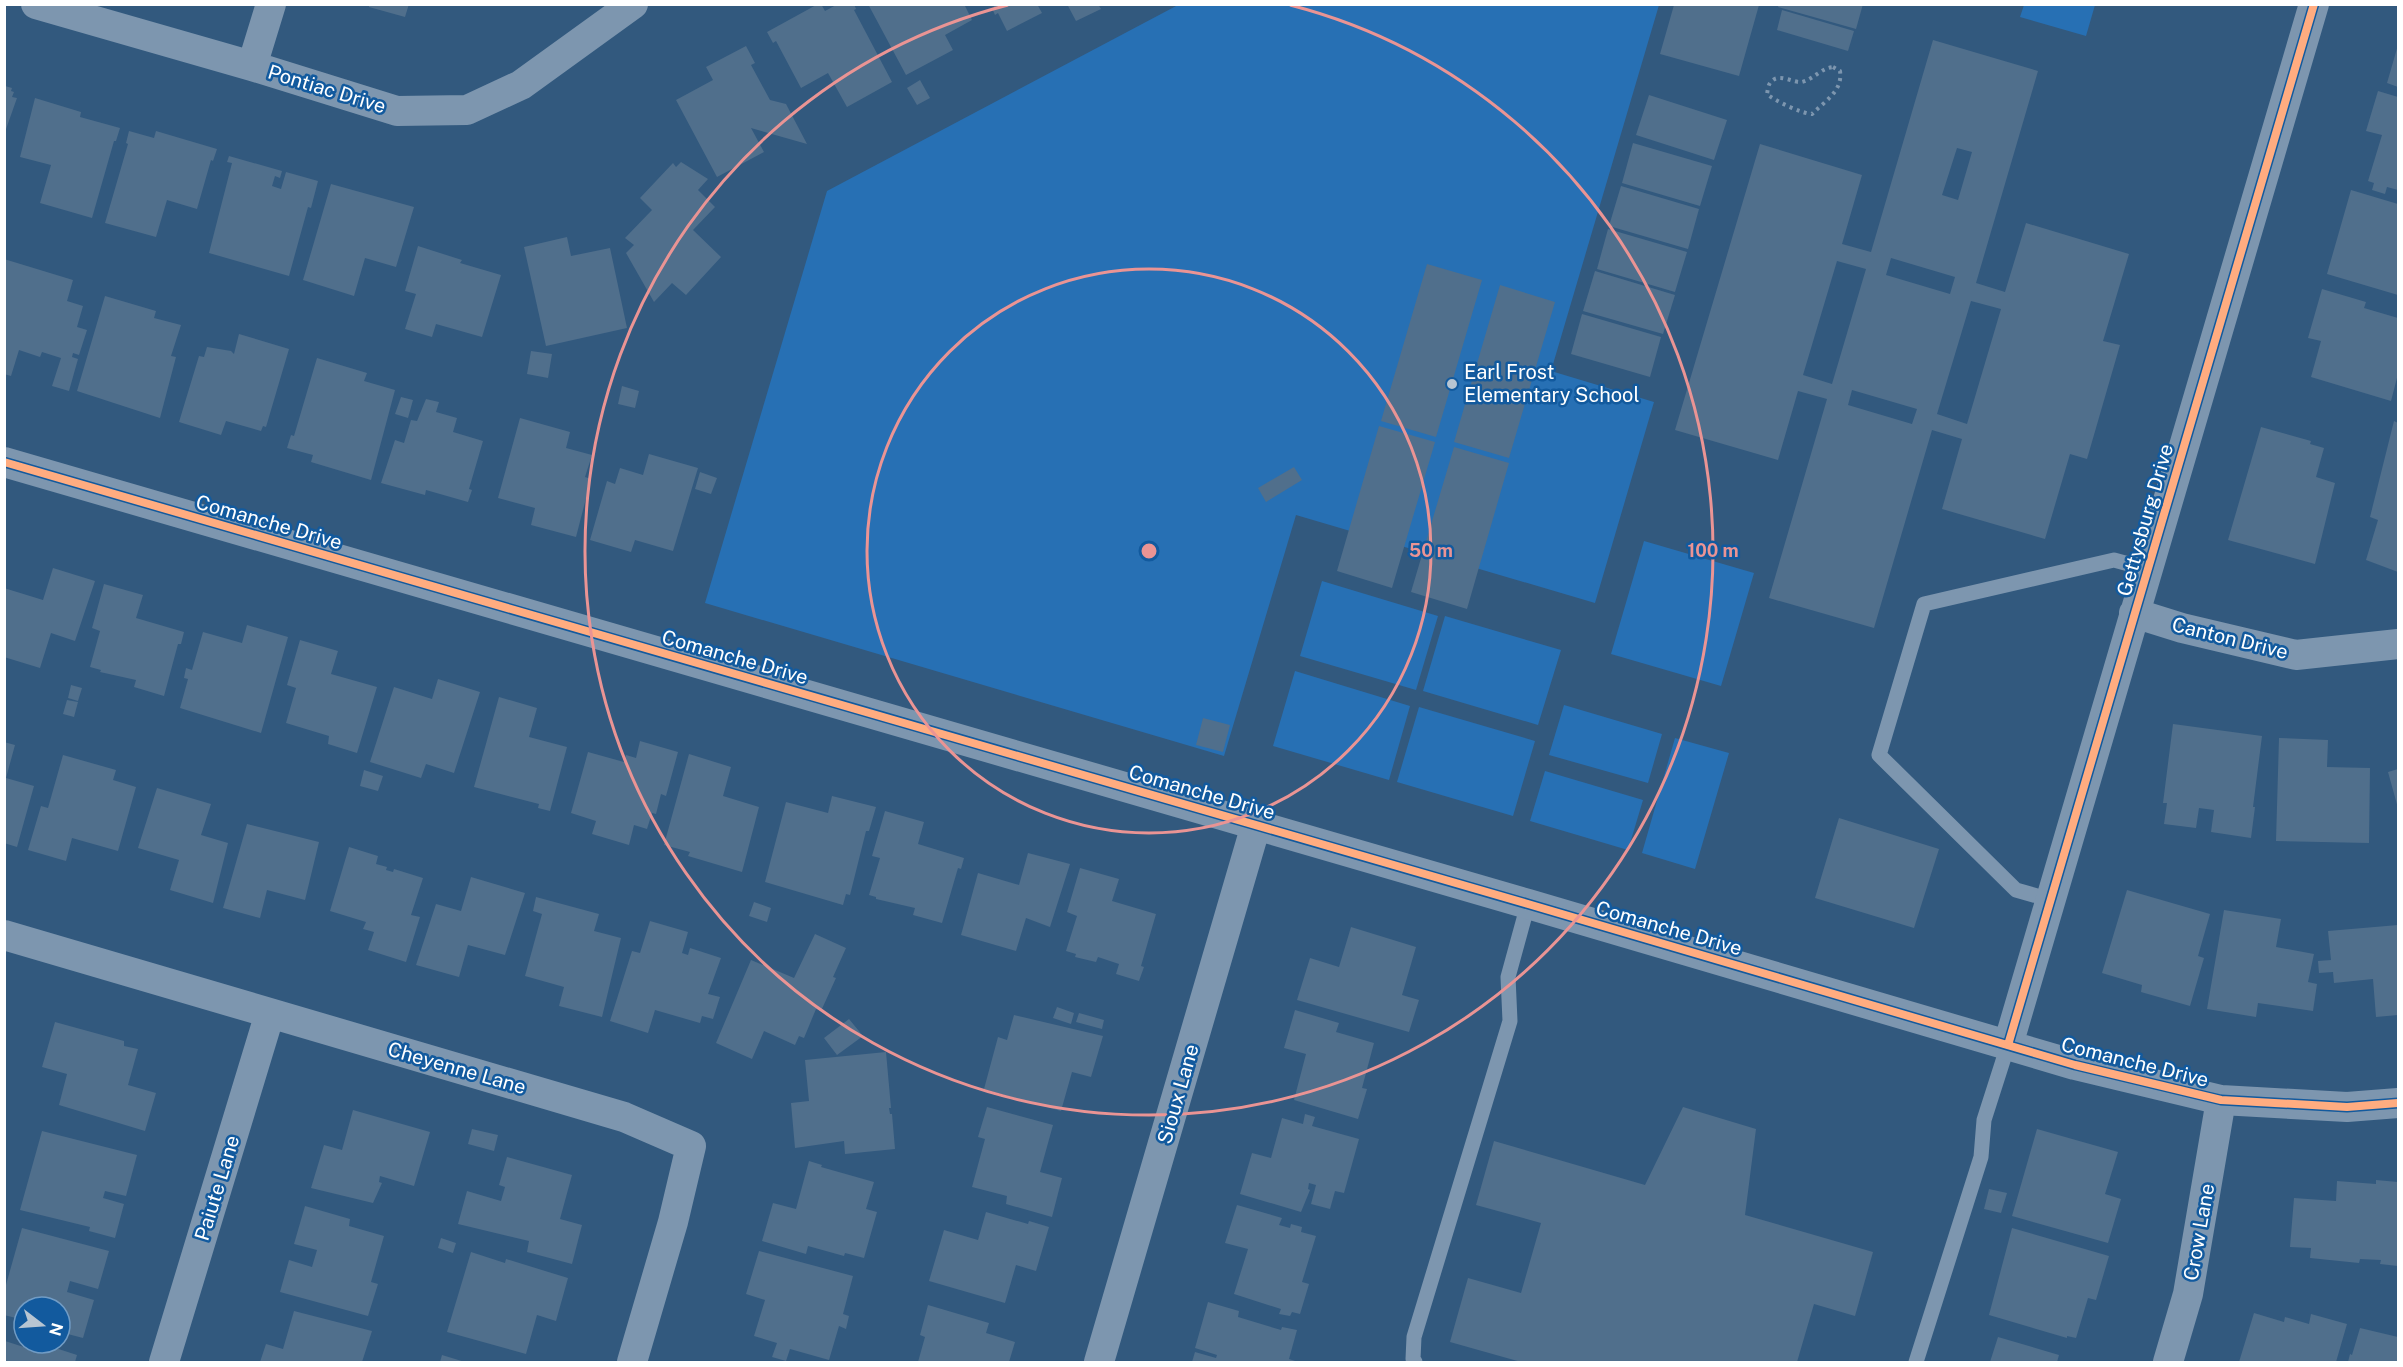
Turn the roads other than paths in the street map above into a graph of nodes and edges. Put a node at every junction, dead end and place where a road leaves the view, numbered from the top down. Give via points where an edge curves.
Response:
1 (36, 4) edge
2 (271, 4) edge
3 (633, 4) edge
4 (2314, 4) edge
5 (252, 66) junction
6 (4, 462) edge
7 (2147, 569) junction
8 (2134, 613) junction
9 (2398, 644) edge
10 (1256, 825) junction
11 (2051, 900) junction
12 (1528, 904) junction
13 (4, 935) edge
14 (270, 1013) junction
15 (2008, 1045) junction
16 (2221, 1100) junction
17 (2398, 1103) edge
18 (164, 1362) edge
19 (632, 1362) edge
20 (1099, 1362) edge
21 (1415, 1362) edge
22 (1916, 1362) edge
23 (2168, 1362) edge

1 - 5 street, Pontiac Drive
2 - 5 street
3 - 5 street, Pontiac Drive via 521,85 467,110 397,111
4 - 7 street, Gettysburg Drive
6 - 10 street, Comanche Drive
7 - 8 street, Gettysburg Drive
7 - 11 lane via 2114,560 1924,604 1879,755 2016,890
8 - 9 street, Canton Drive via 2296,655
8 - 11 street, Gettysburg Drive
10 - 12 street, Comanche Drive
10 - 20 street, Sioux Lane
11 - 15 street, Gettysburg Drive
12 - 15 street, Comanche Drive
12 - 21 lane via 1508,977 1510,1021 1414,1337
13 - 14 street, Cheyenne Lane
14 - 18 street, Paiute Lane
14 - 19 street, Cheyenne Lane via 624,1117 691,1146
15 - 16 street, Comanche Drive
15 - 22 lane via 1983,1119 1981,1156
16 - 17 street, Comanche Drive via 2347,1107
16 - 23 street, Crow Lane via 2188,1294

